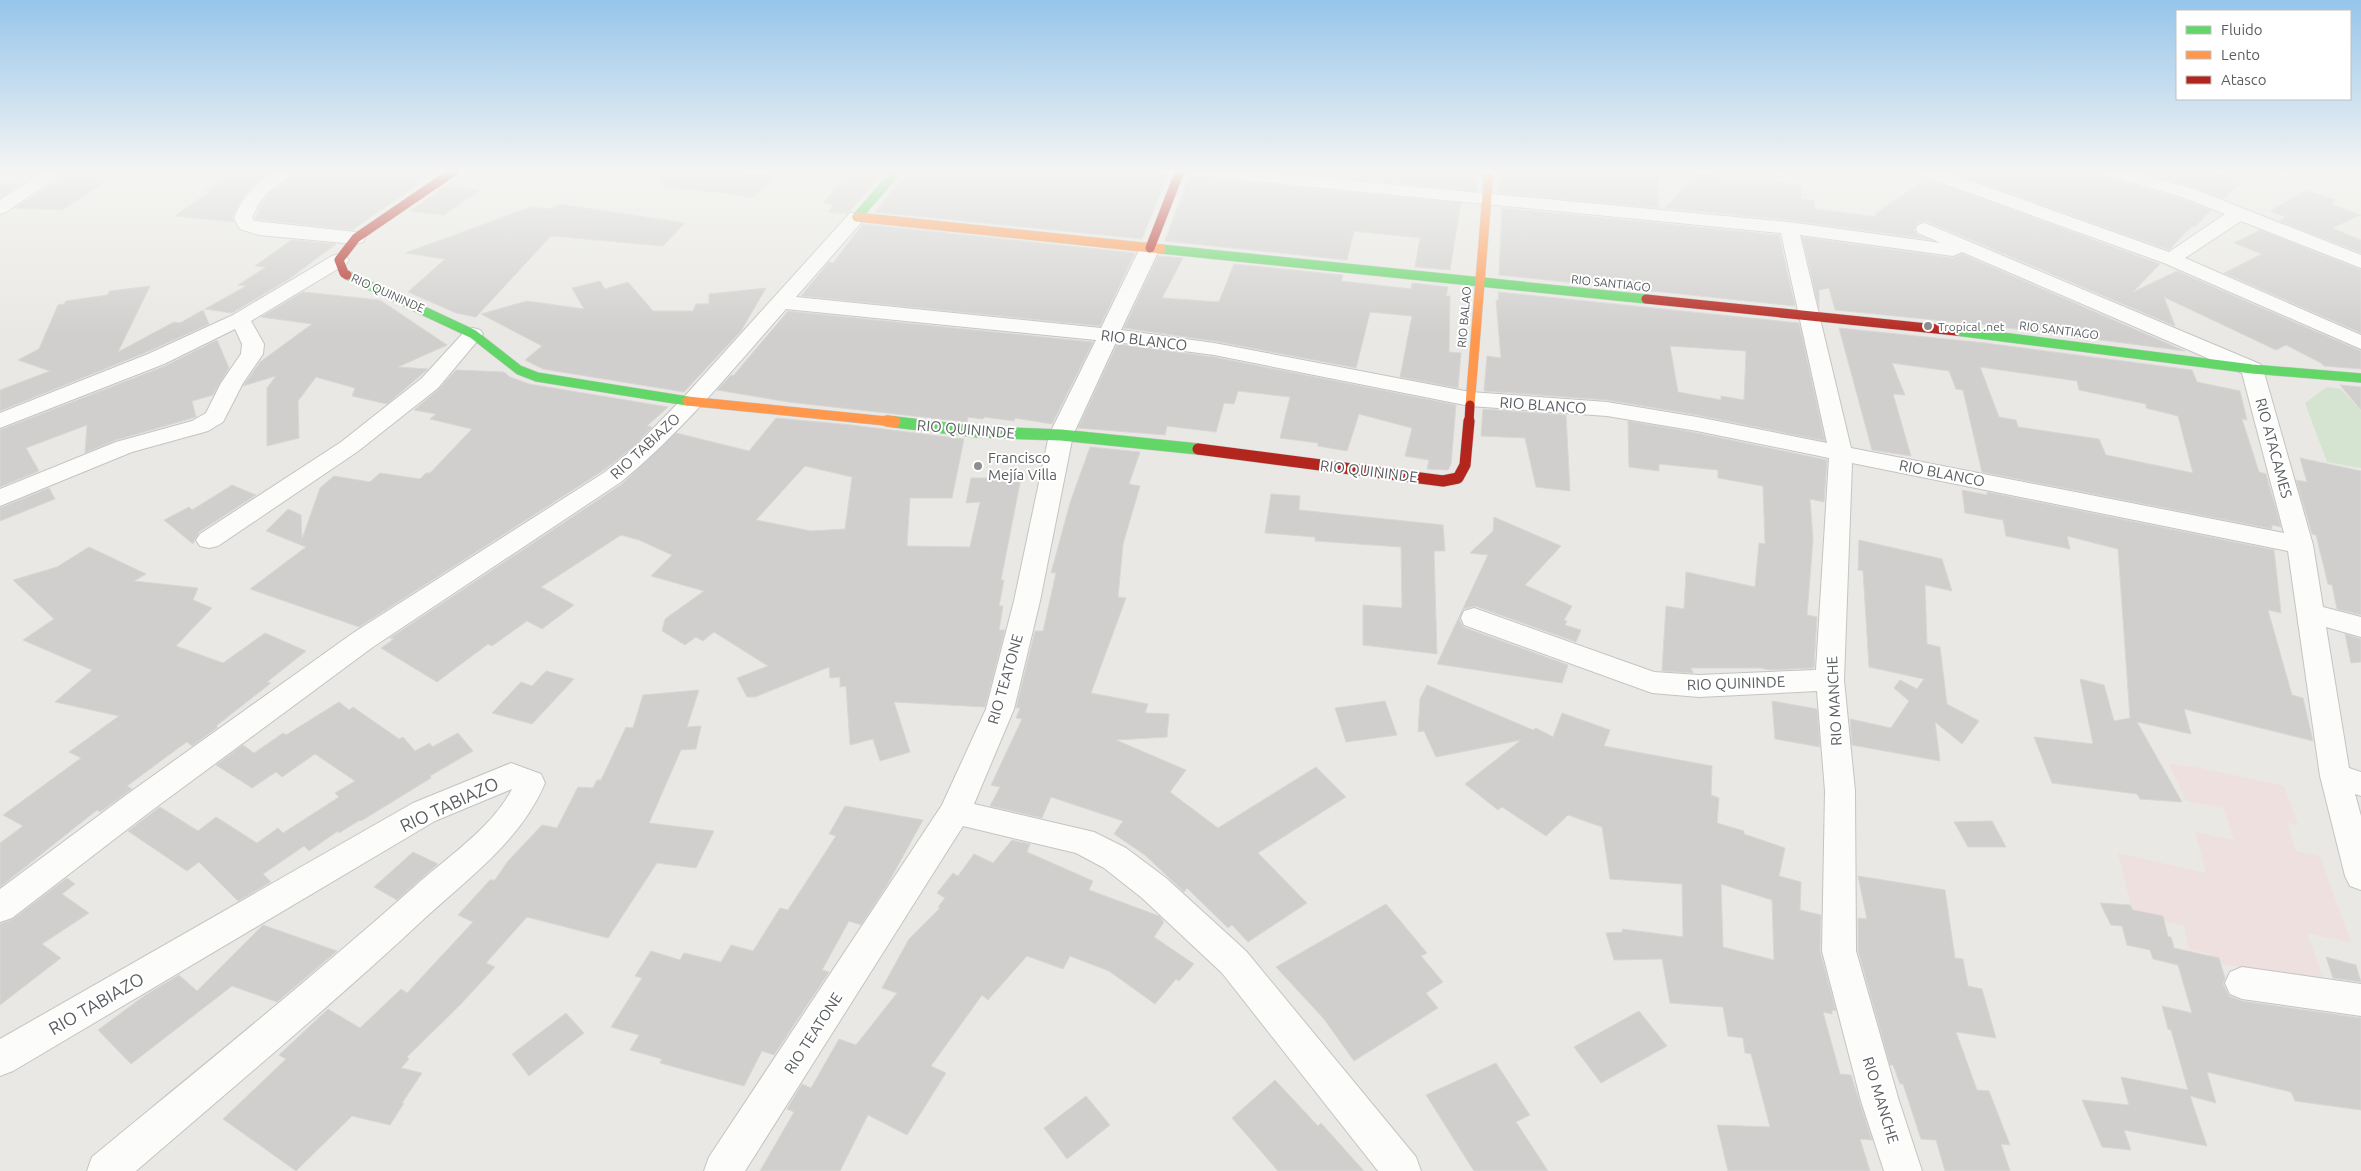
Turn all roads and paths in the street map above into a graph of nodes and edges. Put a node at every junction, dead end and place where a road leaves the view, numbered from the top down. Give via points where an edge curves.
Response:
1 (249, 226) edge
2 (374, 226) edge
3 (849, 226) edge
4 (939, 226) edge
5 (1159, 226) edge
6 (1486, 226) edge
7 (1764, 226) edge
8 (2078, 226) edge
9 (2221, 226) edge
10 (2268, 226) edge
11 (1789, 228) junction
12 (1925, 229) dead end
13 (356, 238) junction
14 (1150, 248) junction
15 (1987, 255) junction
16 (2171, 259) junction
17 (339, 260) junction
18 (2361, 262) edge
19 (1480, 283) junction
20 (781, 302) junction
21 (1809, 316) junction
22 (240, 319) junction
23 (474, 334) junction
24 (1108, 335) junction
25 (2361, 343) edge
26 (2252, 369) junction
27 (2361, 378) edge
28 (1470, 399) junction
29 (692, 402) junction
30 (0, 421) edge
31 (1061, 435) junction
32 (1841, 453) junction
33 (1465, 465) joint
34 (0, 498) edge
35 (209, 540) dead end
36 (2300, 544) junction
37 (2312, 614) junction
38 (1474, 618) dead end
39 (2361, 627) edge
40 (1830, 680) junction
41 (2348, 780) edge
42 (955, 812) junction
43 (2361, 876) edge
44 (0, 908) edge
45 (2242, 983) dead end
46 (2361, 1000) edge
47 (0, 1059) edge
48 (106, 1171) edge
49 (723, 1171) edge
50 (1402, 1171) edge
51 (1903, 1171) edge

1 - 13 street
2 - 13 street, RIO QUININDE
3 - 20 street, RIO TABIAZO
4 - 14 street, RIO SANTIAGO
5 - 14 street, RIO TEATONE
6 - 19 street, RIO BALAO
7 - 11 street
8 - 16 street
9 - 16 street
10 - 18 street
11 - 15 street
11 - 21 street, RIO MANCHE
12 - 15 street
13 - 17 street, RIO QUININDE
14 - 19 street, RIO SANTIAGO
14 - 24 street, RIO TEATONE
15 - 26 street
16 - 25 street
17 - 22 street
17 - 23 street, RIO QUININDE via 344,273 356,281
19 - 21 street, RIO SANTIAGO
19 - 28 street, RIO BALAO
20 - 24 street, RIO BLANCO
20 - 29 street, RIO TABIAZO
21 - 26 street, RIO SANTIAGO via 1985,334
21 - 32 street, RIO MANCHE
22 - 30 street via 156,359
22 - 34 street via 253,344 252,354 232,383 215,417 200,426 124,447
23 - 29 street, RIO QUININDE via 519,370 537,377
23 - 35 street via 430,383 349,447
24 - 28 street, RIO BLANCO via 1214,349
24 - 31 street, RIO TEATONE
26 - 27 street, RIO SANTIAGO
26 - 36 street, RIO ATACAMES
28 - 32 street, RIO BLANCO via 1606,409
28 - 33 street, RIO BALAO
29 - 31 street, RIO QUININDE via 851,416 978,432
29 - 44 street, RIO TABIAZO via 641,454 613,477 363,640
31 - 33 street, RIO QUININDE via 1241,453 1443,481 1458,478
31 - 42 street, RIO TEATONE via 1027,601 1000,709
32 - 36 street, RIO BLANCO
32 - 40 street, RIO MANCHE
36 - 37 street, RIO ATACAMES
37 - 39 street
37 - 41 street, RIO ATACAMES
38 - 40 street, RIO QUININDE via 1652,682 1699,686
40 - 51 street, RIO MANCHE via 1840,791 1838,951
41 - 43 street, RIO ATACAMES
42 - 49 street, RIO TEATONE
42 - 50 street via 1082,841 1115,858 1154,888 1234,962
45 - 46 street
47 - 48 street, RIO TABIAZO via 424,812 512,775 530,783 526,797 499,828 411,911

